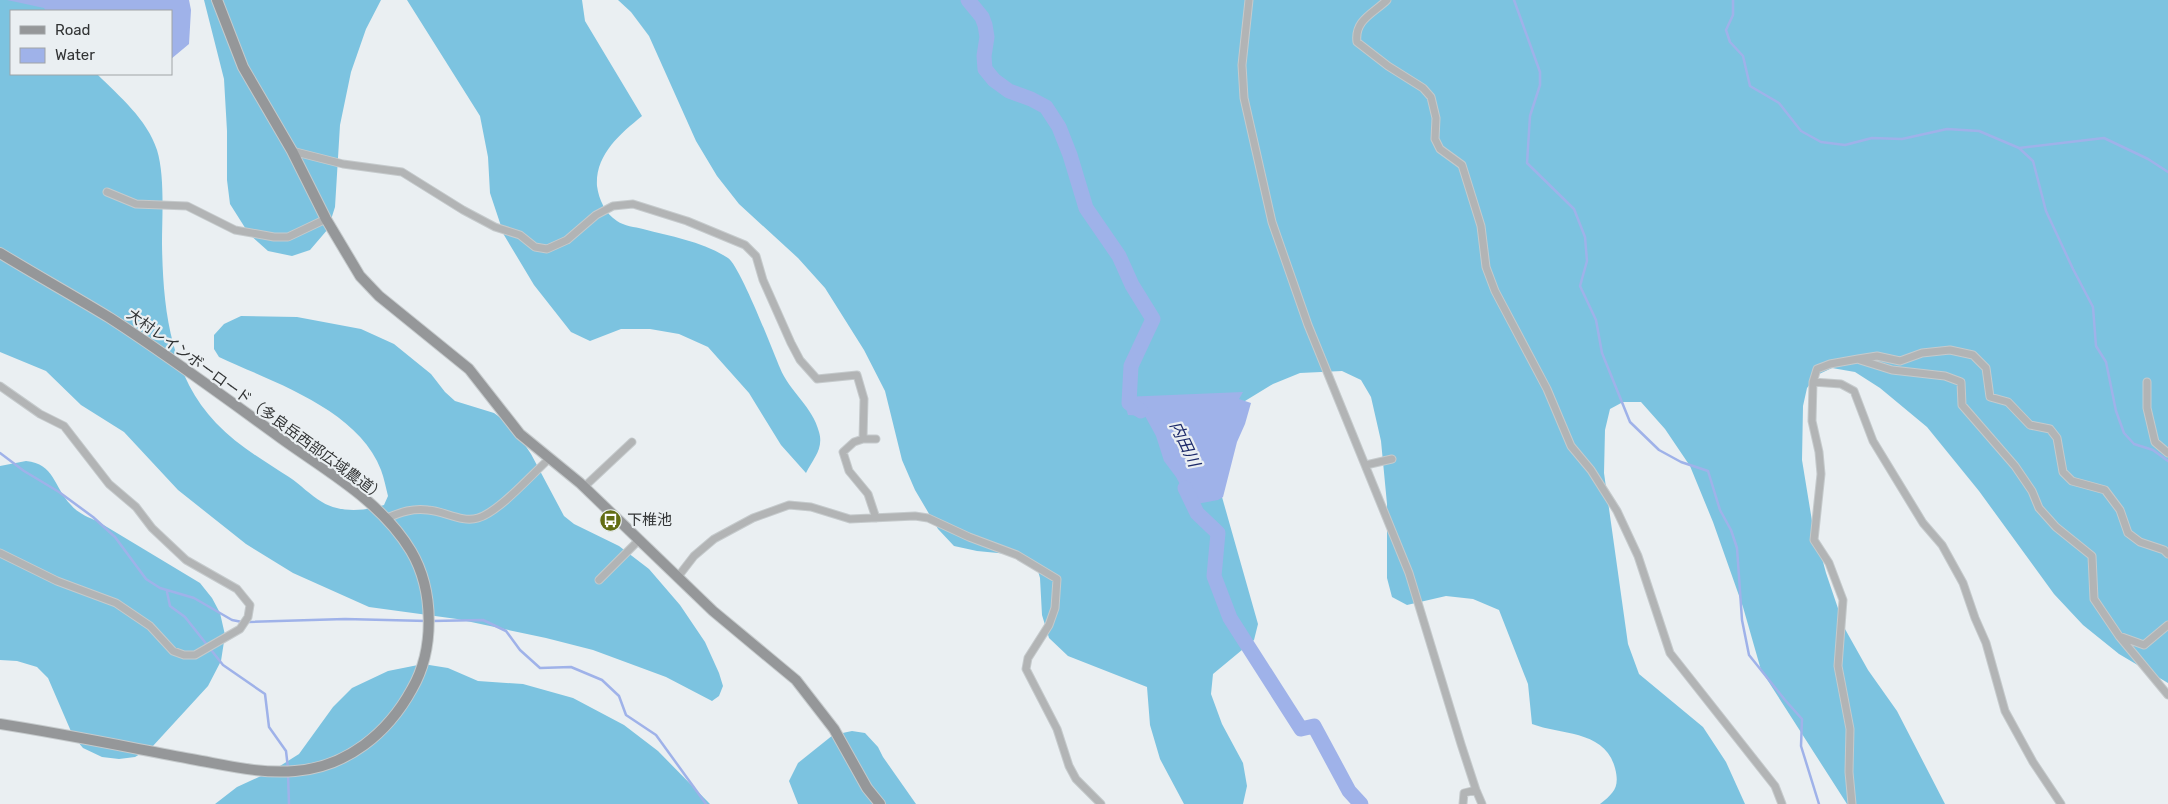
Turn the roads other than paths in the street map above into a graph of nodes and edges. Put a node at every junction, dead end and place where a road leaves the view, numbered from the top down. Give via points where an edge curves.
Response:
1 (217, 0) edge
2 (1249, 0) edge
3 (1388, 0) edge
4 (292, 151) junction
5 (107, 192) dead end
6 (326, 219) junction
7 (0, 253) edge
8 (1858, 359) junction
9 (1813, 382) junction
10 (2147, 382) dead end
11 (0, 386) edge
12 (876, 438) dead end
13 (863, 439) junction
14 (632, 442) dead end
15 (2168, 453) edge
16 (549, 459) junction
17 (1392, 459) dead end
18 (1366, 465) junction
19 (584, 487) junction
20 (387, 518) junction
21 (876, 518) junction
22 (639, 540) junction
23 (0, 553) edge
24 (2168, 554) edge
25 (678, 578) junction
26 (599, 580) dead end
27 (2168, 625) edge
28 (2119, 636) junction
29 (2168, 695) edge
30 (0, 724) edge
31 (1476, 790) junction
32 (880, 804) edge
33 (1100, 804) edge
34 (1463, 804) edge
35 (1482, 804) edge
36 (1782, 804) edge
37 (1852, 804) edge
38 (2061, 804) edge

1 - 4 street via 243,67
2 - 18 street via 1242,66 1244,98 1272,222 1308,324
3 - 36 street via 1362,21 1356,32 1357,42 1432,97 1435,139 1440,149 1462,165 1481,226 1486,267 1496,291 1547,389 1571,446 1591,470 1638,556 1670,653 1774,786
4 - 6 street
4 - 13 street via 343,164 402,172 495,227 547,249 567,240 596,215 613,206 633,204 687,221 745,245 756,256 776,312 800,360 817,379 857,376 864,398
5 - 6 street via 136,204 187,206 235,230 274,237 288,237
6 - 16 street via 360,276 379,296 469,369 520,434
7 - 20 street, 大村レインボーロード（多良岳西部広域農道） via 110,319 199,379 355,490
8 - 9 street via 1817,370
8 - 24 street via 1877,356 1900,361 1922,353 1950,350 1974,355 1986,368 1990,397 2008,402 2030,425 2050,429 2057,438 2062,472 2072,481 2105,490 2120,510 2128,533
8 - 28 street via 1892,370 1944,376 1961,382 1962,405 2015,466 2039,508 2056,527 2092,556 2094,599
9 - 37 street via 1812,421 1820,474 1814,540 1829,563 1843,600 1838,666 1850,729
9 - 38 street via 1841,384 1854,391 1873,441 1923,523 1942,545 1963,583 1986,643 2004,711
10 - 15 street via 2147,408 2155,442
11 - 23 street via 40,414 64,426 110,484 186,560 245,596 250,604 248,617 241,627 213,645 195,655 184,655 173,651 150,626 116,603 57,581
12 - 13 street
13 - 21 street via 843,452 849,471 868,494
14 - 19 street
16 - 19 street
16 - 20 street via 489,514 468,519 428,510 404,510
17 - 18 street
18 - 31 street via 1409,573
19 - 22 street
20 - 30 street, 大村レインボーロード（多良岳西部広域農道） via 411,552 426,592 429,623 425,654 416,684 402,708 383,731 352,754 298,771 249,770
21 - 25 street via 850,519 789,505 753,518 714,540 694,556
21 - 33 street via 928,518 1017,555 1057,578 1055,608 1028,658 1026,669 1057,729 1071,771
22 - 25 street
22 - 26 street
25 - 32 street via 796,680 830,723 867,788
27 - 28 street via 2144,645
28 - 29 street
31 - 34 street via 1464,793
31 - 35 street

